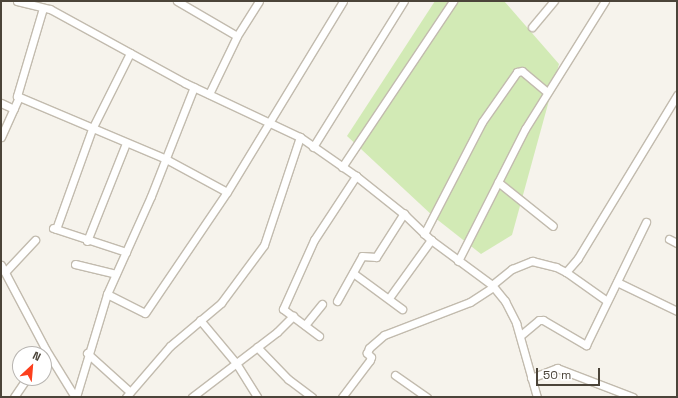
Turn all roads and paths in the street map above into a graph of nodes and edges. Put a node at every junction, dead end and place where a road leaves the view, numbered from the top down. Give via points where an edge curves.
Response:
1 (18, 1) edge
2 (177, 1) edge
3 (259, 1) edge
4 (343, 1) edge
5 (404, 1) edge
6 (452, 1) edge
7 (554, 1) edge
8 (605, 1) edge
9 (43, 8) junction
10 (532, 27) dead end
11 (237, 36) junction
12 (130, 53) junction
13 (194, 86) junction
14 (547, 92) junction
15 (210, 94) junction
16 (677, 95) edge
17 (19, 97) junction
18 (1, 103) edge
19 (14, 109) junction
20 (269, 122) junction
21 (92, 130) junction
22 (1, 137) edge
23 (300, 137) junction
24 (126, 143) junction
25 (313, 147) junction
26 (166, 159) junction
27 (342, 166) junction
28 (356, 176) junction
29 (498, 182) junction
30 (227, 192) junction
31 (404, 214) junction
32 (646, 222) dead end
33 (553, 226) dead end
34 (424, 234) junction
35 (669, 239) dead end
36 (35, 240) dead end
37 (431, 240) junction
38 (87, 241) junction
39 (677, 243) edge
40 (126, 252) junction
41 (458, 260) junction
42 (75, 264) dead end
43 (1, 265) edge
44 (5, 272) junction
45 (566, 272) junction
46 (353, 273) junction
47 (116, 274) junction
48 (617, 282) junction
49 (492, 286) junction
50 (107, 294) junction
51 (388, 298) junction
52 (337, 301) dead end
53 (607, 301) junction
54 (322, 304) dead end
55 (402, 309) dead end
56 (677, 311) edge
57 (293, 316) junction
58 (200, 320) junction
59 (305, 325) junction
60 (521, 335) junction
61 (319, 336) dead end
62 (41, 346) edge
63 (257, 347) junction
64 (87, 353) junction
65 (52, 363) edge
66 (236, 363) junction
67 (395, 375) dead end
68 (532, 378) junction
69 (22, 386) edge
70 (128, 395) edge
71 (196, 396) edge
72 (14, 397) edge
73 (76, 397) edge
74 (257, 397) edge
75 (312, 397) edge
76 (342, 397) edge
77 (427, 397) edge
78 (537, 397) edge
79 (633, 397) edge

1 - 9 street
2 - 11 street
3 - 11 street
4 - 20 street
5 - 25 street
6 - 27 street
7 - 10 street
8 - 14 street via 587,34
9 - 12 street
9 - 17 street via 17,96
11 - 15 street
12 - 13 street
12 - 21 street
13 - 15 street
13 - 26 street
14 - 29 street
14 - 34 street via 522,70 517,72 482,122
15 - 20 street
16 - 45 street via 578,258
17 - 19 street
17 - 21 street
18 - 19 street
19 - 22 street
20 - 23 street
20 - 30 street
21 - 24 street
21 - 38 street via 54,229
23 - 25 street
23 - 58 street via 264,245 221,303
24 - 26 street
24 - 38 street
25 - 27 street
26 - 30 street
26 - 40 street
27 - 28 street
28 - 31 street
28 - 57 street via 306,258 283,309
29 - 33 street
29 - 41 street
30 - 50 street via 145,313
31 - 34 street
31 - 46 street via 376,257 362,256
32 - 48 street
34 - 37 street
35 - 39 street
36 - 44 street
37 - 41 street
37 - 51 street
38 - 40 street
40 - 47 street
41 - 49 street
42 - 47 street
43 - 44 street
44 - 62 street
45 - 49 street via 532,261 512,269
45 - 53 street via 575,281
46 - 51 street
46 - 52 street
47 - 50 street
48 - 53 street
48 - 56 street
49 - 60 street via 505,301
49 - 76 street via 470,302 384,335 369,348 367,353 371,357 370,360
50 - 64 street
51 - 55 street
53 - 60 street via 586,344 543,320 539,320
54 - 59 street
57 - 59 street
57 - 63 street
58 - 66 street
58 - 70 street via 170,346
59 - 61 street
60 - 68 street
63 - 66 street
63 - 75 street via 288,379
64 - 70 street
64 - 73 street
65 - 73 street
66 - 71 street
66 - 74 street
67 - 77 street
68 - 78 street
68 - 79 street via 557,368
69 - 72 street

